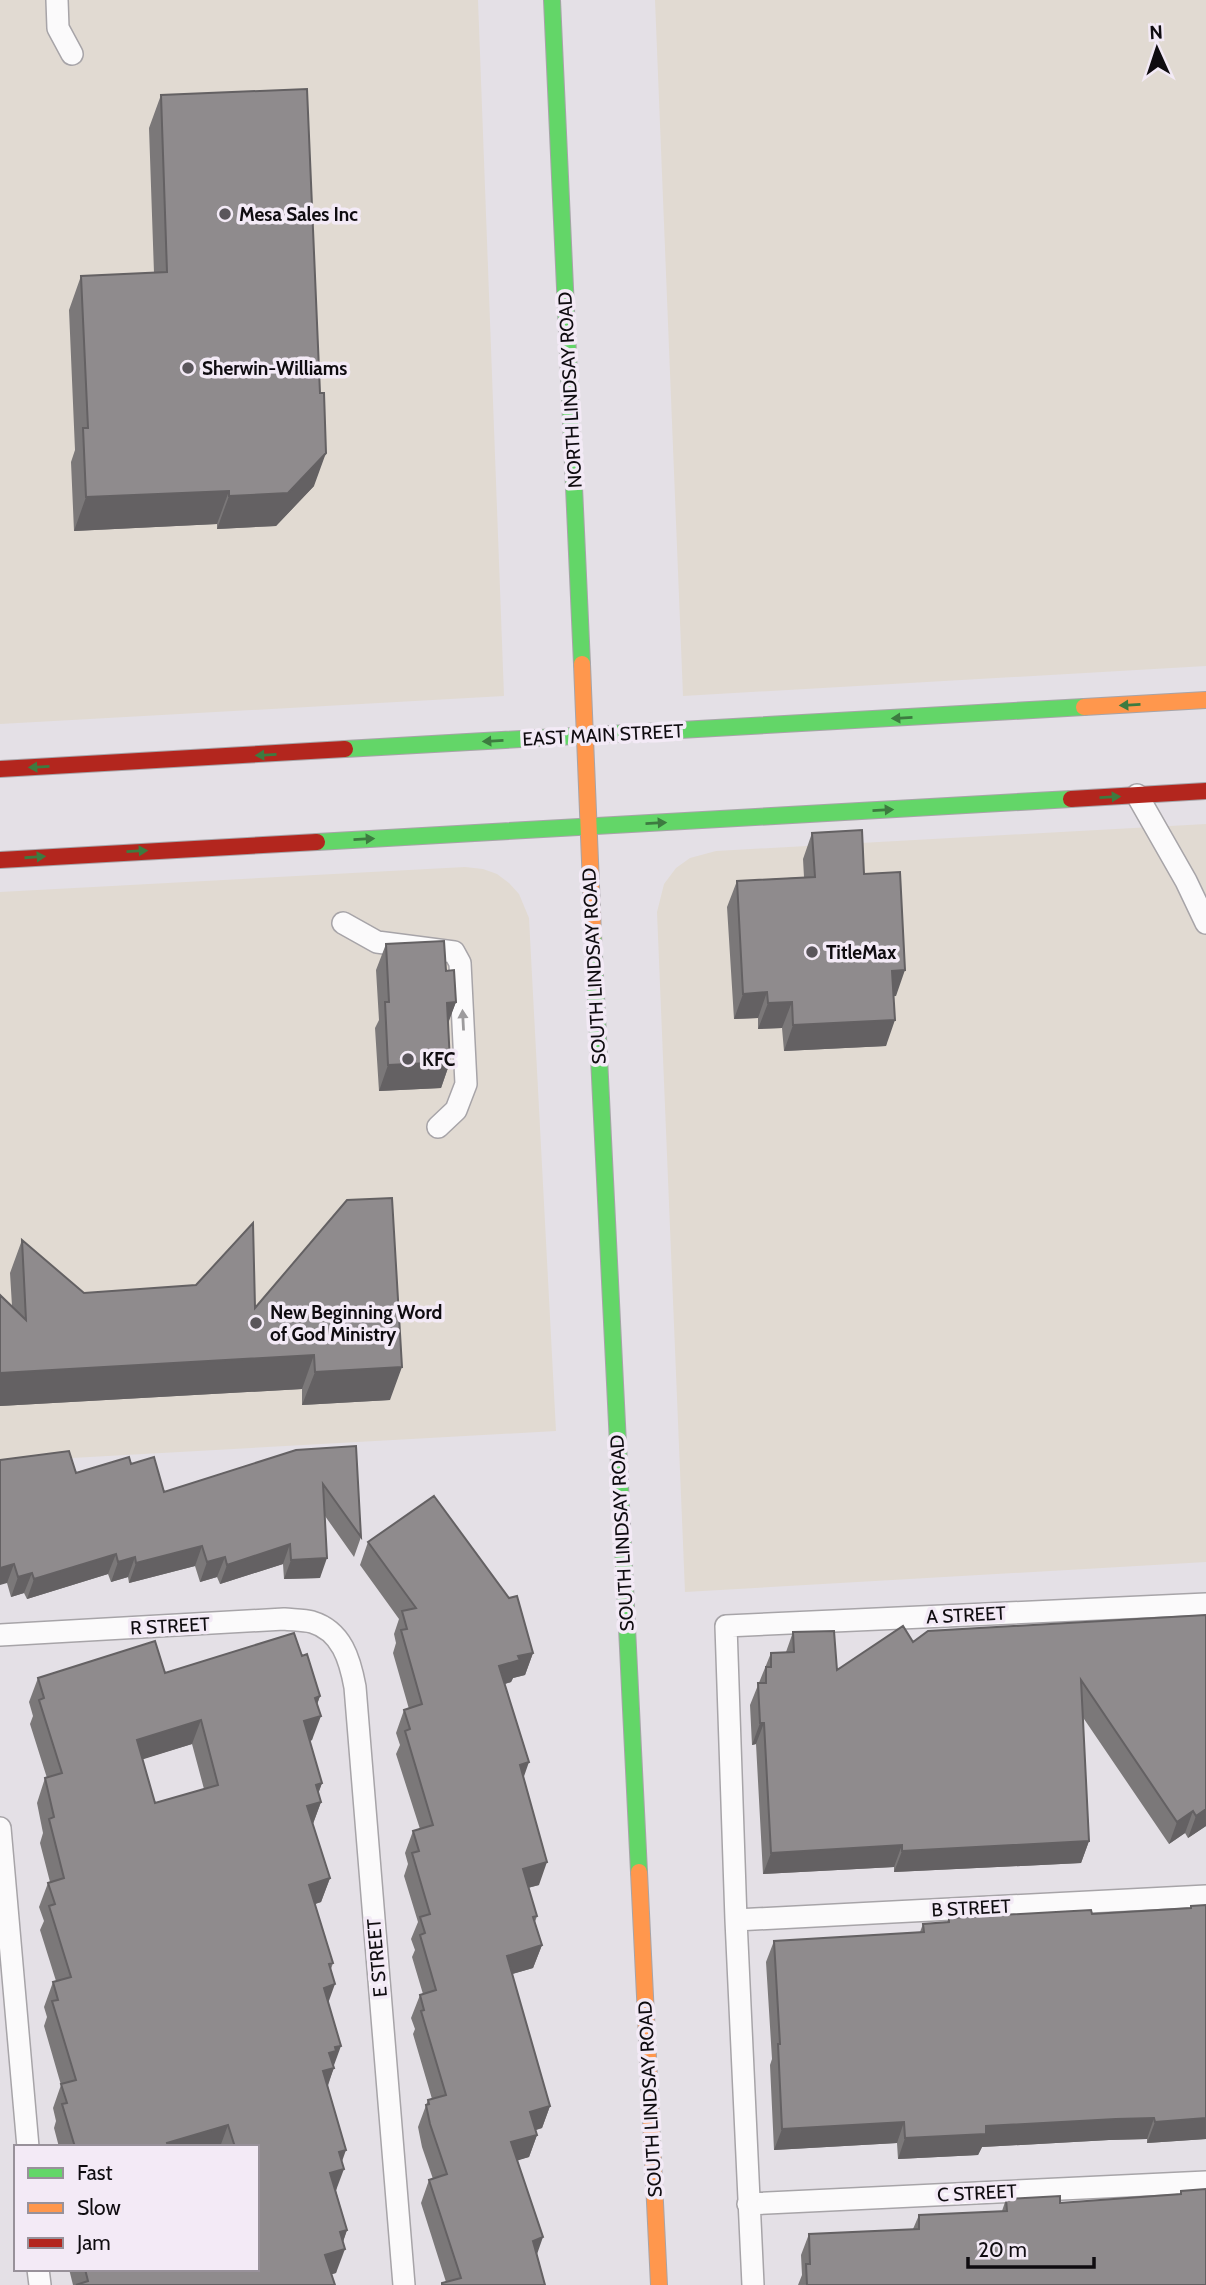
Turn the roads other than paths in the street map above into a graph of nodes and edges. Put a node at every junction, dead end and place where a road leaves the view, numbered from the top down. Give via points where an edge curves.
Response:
1 (57, 0) edge
2 (552, 0) edge
3 (72, 54) dead end
4 (1206, 700) edge
5 (586, 736) junction
6 (0, 769) edge
7 (586, 780) joint
8 (1206, 791) edge
9 (1137, 795) junction
10 (588, 827) junction
11 (0, 860) edge
12 (343, 923) dead end
13 (1206, 923) edge
14 (438, 1127) dead end
15 (1206, 1604) edge
16 (0, 1635) edge
17 (336, 1636) joint
18 (0, 1828) edge
19 (1206, 1896) edge
20 (736, 1920) junction
21 (28, 2145) edge
22 (1206, 2182) edge
23 (748, 2204) junction
24 (404, 2285) edge
25 (659, 2285) edge
26 (753, 2285) edge

1 - 3 lane via 58,28
2 - 5 main road, NORTH LINDSAY ROAD
4 -> 5 main road, EAST MAIN STREET
5 -> 6 main road, EAST MAIN STREET
5 - 7 main road, NORTH LINDSAY ROAD
7 - 10 main road, SOUTH LINDSAY ROAD
8 - 9 main road
10 -> 9 main road
9 - 13 lane
11 -> 10 main road
10 - 25 main road, SOUTH LINDSAY ROAD
14 -> 12 lane via 456,1110 467,1084 460,963 454,952 377,942
15 - 20 lane, A STREET via 726,1626
16 - 17 lane, R STREET via 284,1619 313,1622
17 - 24 lane, E STREET via 350,1660 355,1687
18 - 21 lane
19 - 20 lane, B STREET
20 - 23 lane
22 - 23 lane, C STREET
23 - 26 lane

